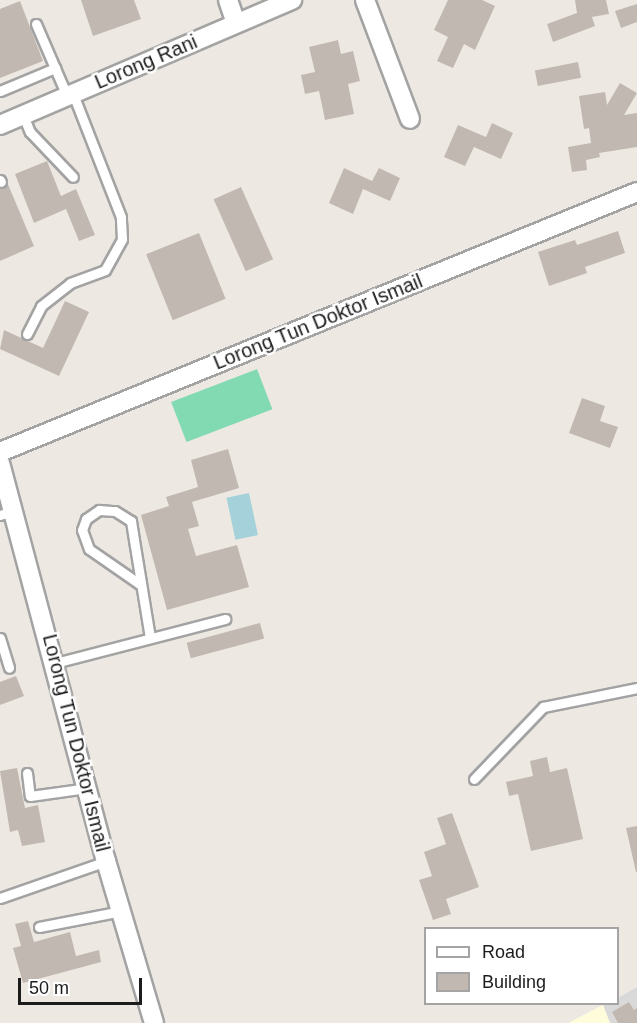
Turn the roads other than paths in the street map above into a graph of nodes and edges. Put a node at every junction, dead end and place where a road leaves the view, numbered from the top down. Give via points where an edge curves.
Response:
1 (228, 0) edge
2 (292, 0) edge
3 (365, 0) edge
4 (236, 23) junction
5 (36, 24) dead end
6 (55, 68) junction
7 (0, 91) edge
8 (70, 95) junction
9 (23, 115) junction
10 (410, 119) dead end
11 (0, 125) edge
12 (73, 177) dead end
13 (637, 192) edge
14 (27, 334) dead end
15 (0, 452) edge
16 (0, 463) edge
17 (8, 512) edge
18 (141, 585) junction
19 (225, 619) dead end
20 (0, 638) edge
21 (150, 638) junction
22 (55, 663) junction
23 (9, 668) dead end
24 (637, 688) edge
25 (27, 773) dead end
26 (474, 779) dead end
27 (88, 788) junction
28 (106, 861) junction
29 (0, 898) edge
30 (121, 911) junction
31 (39, 927) dead end
32 (154, 1023) edge

1 - 4 street
2 - 4 street, Lorong Rani
3 - 10 street
4 - 8 street, Lorong Rani
5 - 6 lane
6 - 7 lane
6 - 8 lane
8 - 9 street, Lorong Rani
8 - 14 lane via 121,217 122,238 105,270 70,283 41,306
9 - 11 street, Lorong Rani
9 - 12 lane via 30,132
13 - 15 street, Lorong Tun Doktor Ismail
16 - 17 street, Lorong Tun Doktor Ismail
17 - 22 street, Lorong Tun Doktor Ismail
18 - 18 lane via 130,521 115,511 99,510 86,519 82,530 90,549
18 - 21 lane
19 - 21 lane
20 - 23 lane
21 - 22 lane
22 - 27 street, Lorong Tun Doktor Ismail
24 - 26 lane via 543,707
25 - 27 lane via 30,796
27 - 28 street, Lorong Tun Doktor Ismail
28 - 29 lane
28 - 30 street, Lorong Tun Doktor Ismail
30 - 31 lane
30 - 32 street, Lorong Tun Doktor Ismail

